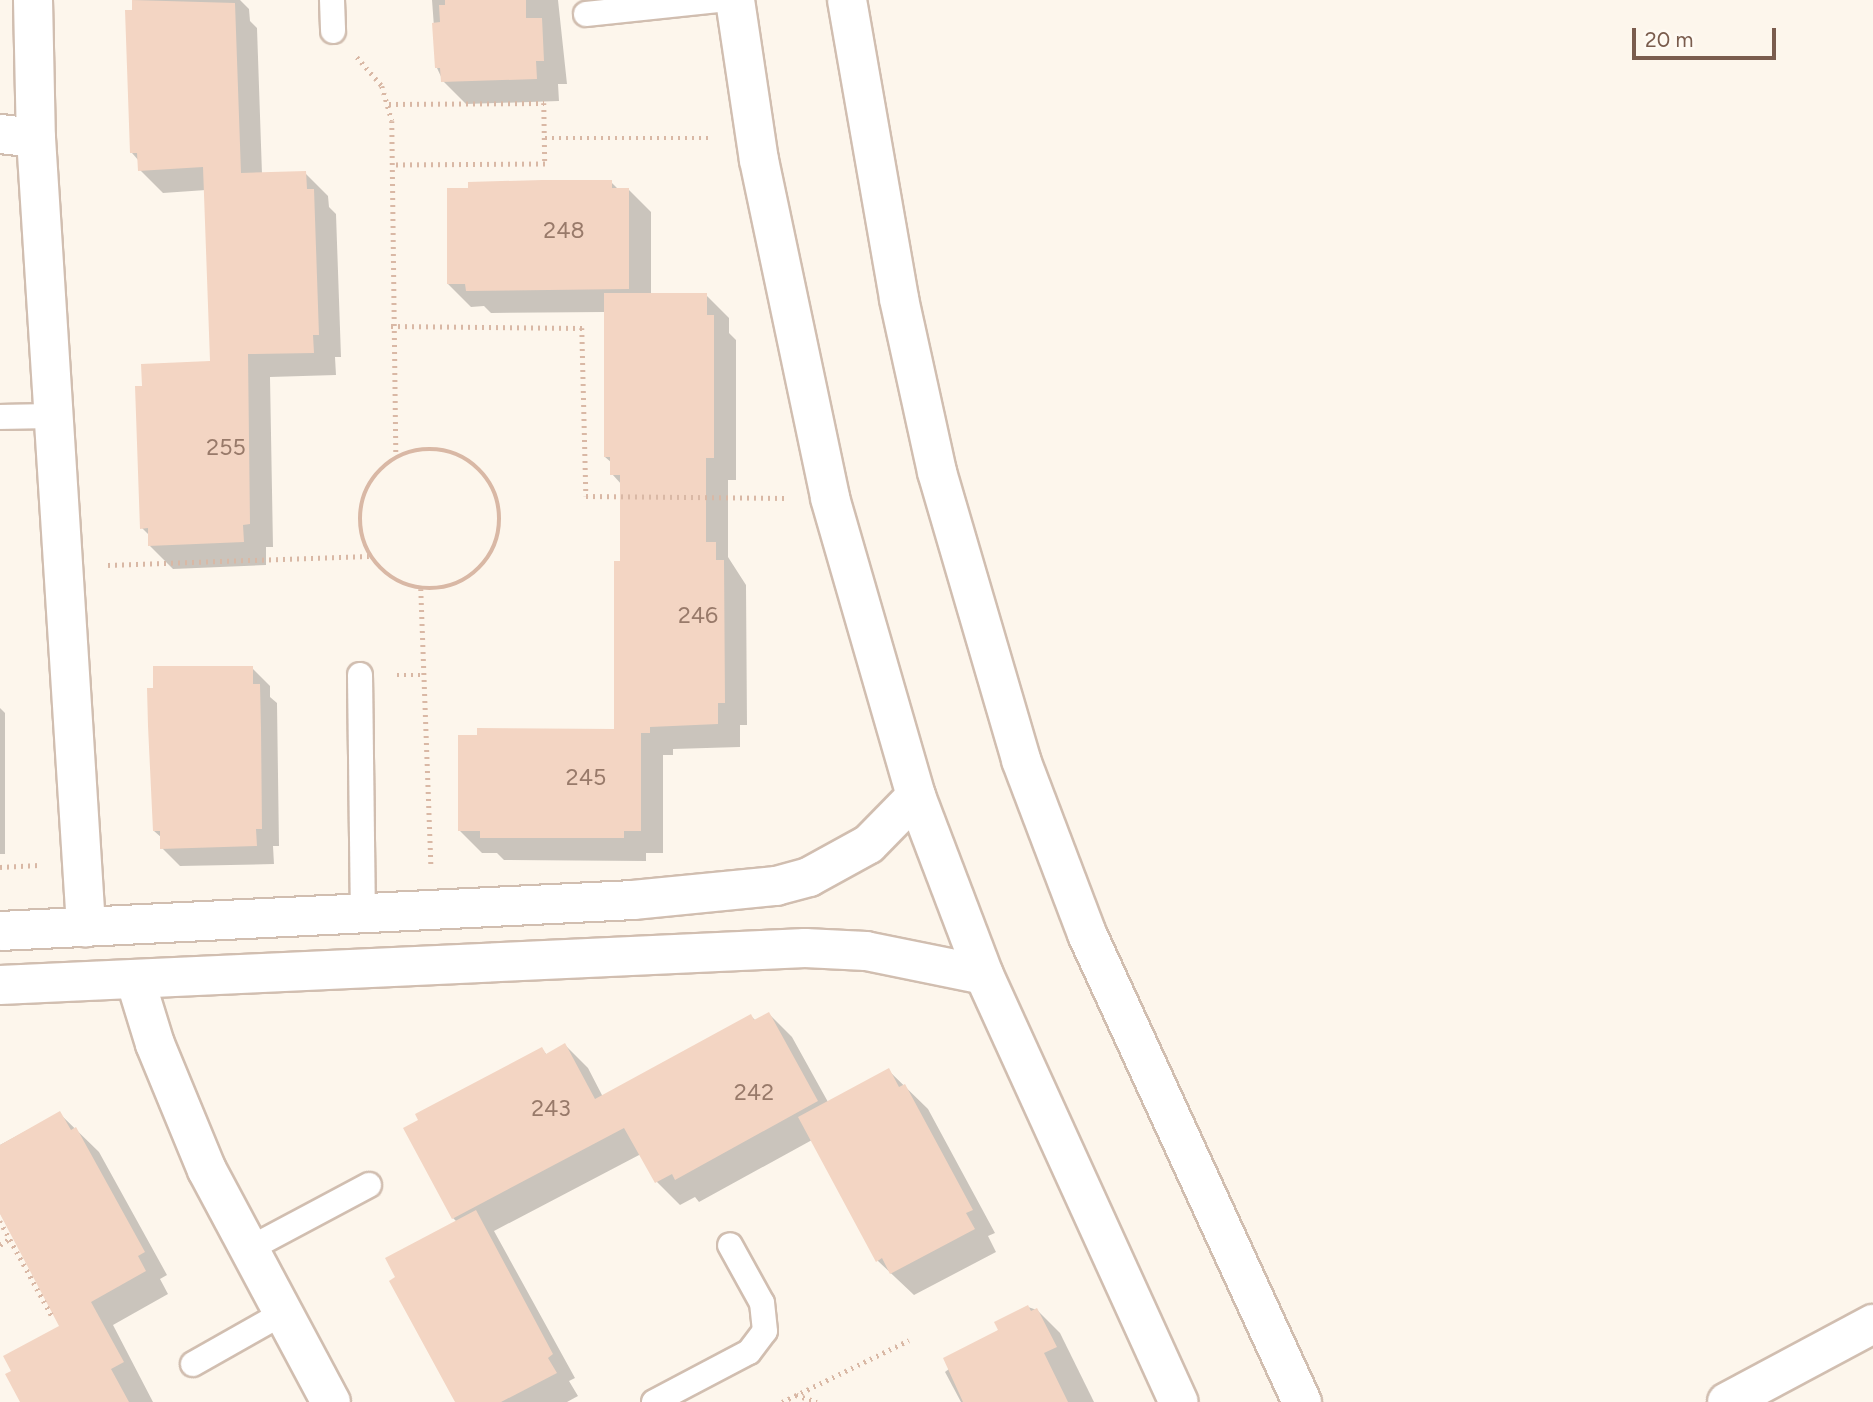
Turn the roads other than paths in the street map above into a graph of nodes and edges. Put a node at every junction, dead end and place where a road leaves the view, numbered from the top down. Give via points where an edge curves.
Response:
1 (33, 0) edge
2 (332, 0) edge
3 (720, 0) edge
4 (735, 0) edge
5 (847, 0) edge
6 (586, 14) dead end
7 (333, 31) road end
8 (18, 136) edge
9 (53, 416) junction
10 (0, 417) edge
11 (360, 675) dead end
12 (916, 796) junction
13 (633, 900) junction
14 (363, 913) junction
15 (86, 927) junction
16 (0, 931) edge
17 (633, 958) junction
18 (984, 975) junction
19 (135, 979) junction
20 (0, 985) edge
21 (369, 1185) dead end
22 (730, 1245) dead end
23 (249, 1249) junction
24 (283, 1313) junction
25 (1873, 1324) edge
26 (193, 1364) dead end
27 (331, 1402) edge
28 (654, 1402) edge
29 (1179, 1402) edge
30 (1302, 1402) edge
31 (1727, 1402) edge

1 - 8 street
2 - 7 lane
3 - 6 lane
4 - 12 street via 790,321 830,498
5 - 30 street via 894,272 937,472 1021,760 1087,934
8 - 9 street
9 - 10 lane
9 - 15 street
11 - 14 lane
12 - 13 street via 869,844 809,877 743,891
12 - 18 street
13 - 14 street
13 - 17 street
14 - 15 street
15 - 16 street
17 - 18 street via 805,948 866,951
17 - 19 street
18 - 29 street
19 - 20 street
19 - 23 street via 179,1108
21 - 23 lane
22 - 28 lane via 762,1303 765,1331 749,1352
23 - 24 street
24 - 26 lane
24 - 27 street
25 - 31 street

